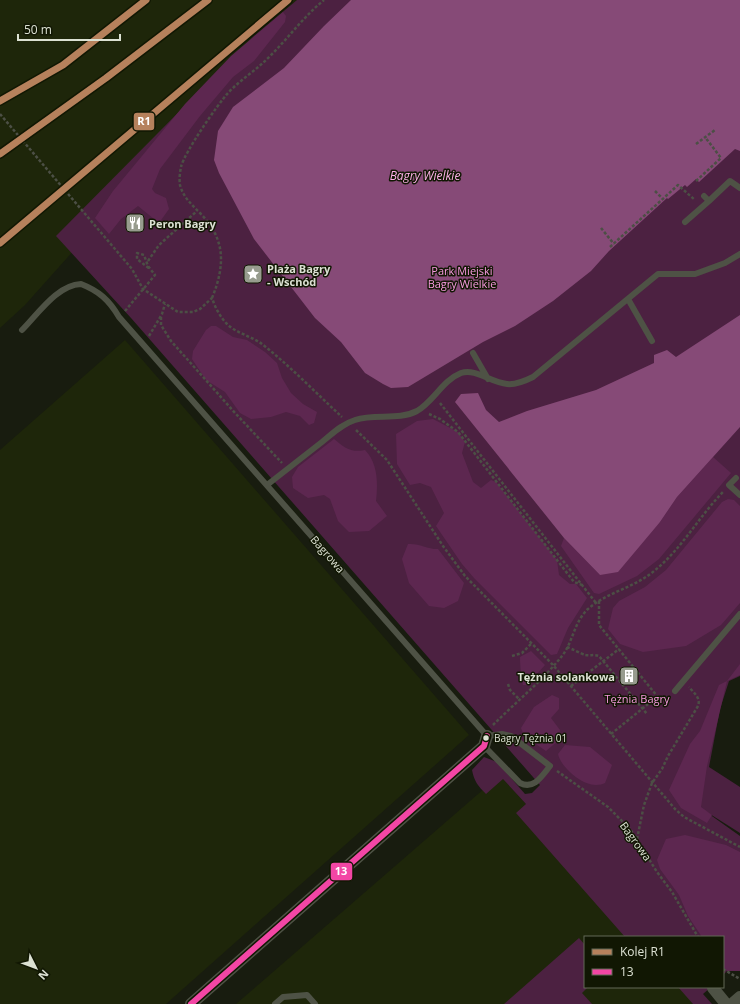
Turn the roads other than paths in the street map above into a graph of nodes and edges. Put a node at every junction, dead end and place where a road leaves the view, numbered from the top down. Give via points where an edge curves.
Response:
1 (740, 188) edge
2 (684, 222) dead end
3 (740, 254) edge
4 (628, 299) junction
5 (22, 330) dead end
6 (652, 341) dead end
7 (473, 353) dead end
8 (488, 379) junction
9 (736, 478) dead end
10 (267, 485) junction
11 (740, 495) edge
12 (740, 614) edge
13 (675, 691) dead end
14 (486, 741) junction
15 (713, 988) dead end
16 (740, 997) edge
17 (191, 1004) edge
18 (275, 1004) edge
19 (315, 1004) edge
20 (726, 1004) edge
21 (732, 1004) edge

1 - 2 lane via 730,181 706,198
3 - 4 lane via 725,263 695,274 658,274
4 - 6 lane
4 - 8 lane via 533,377 508,384
5 - 10 lane, Bagrowa via 58,293 75,284 81,284 100,293
7 - 8 lane
8 - 10 lane via 476,373 459,374 416,411 400,416 368,417 348,423
9 - 11 lane via 729,485
10 - 14 lane, Bagrowa
12 - 13 lane
14 - 14 lane, Bagrowa via 502,734 511,736 550,766 533,785 526,786 520,783
14 - 17 street
15 - 20 street
16 - 21 street
18 - 19 lane via 283,997 307,995

